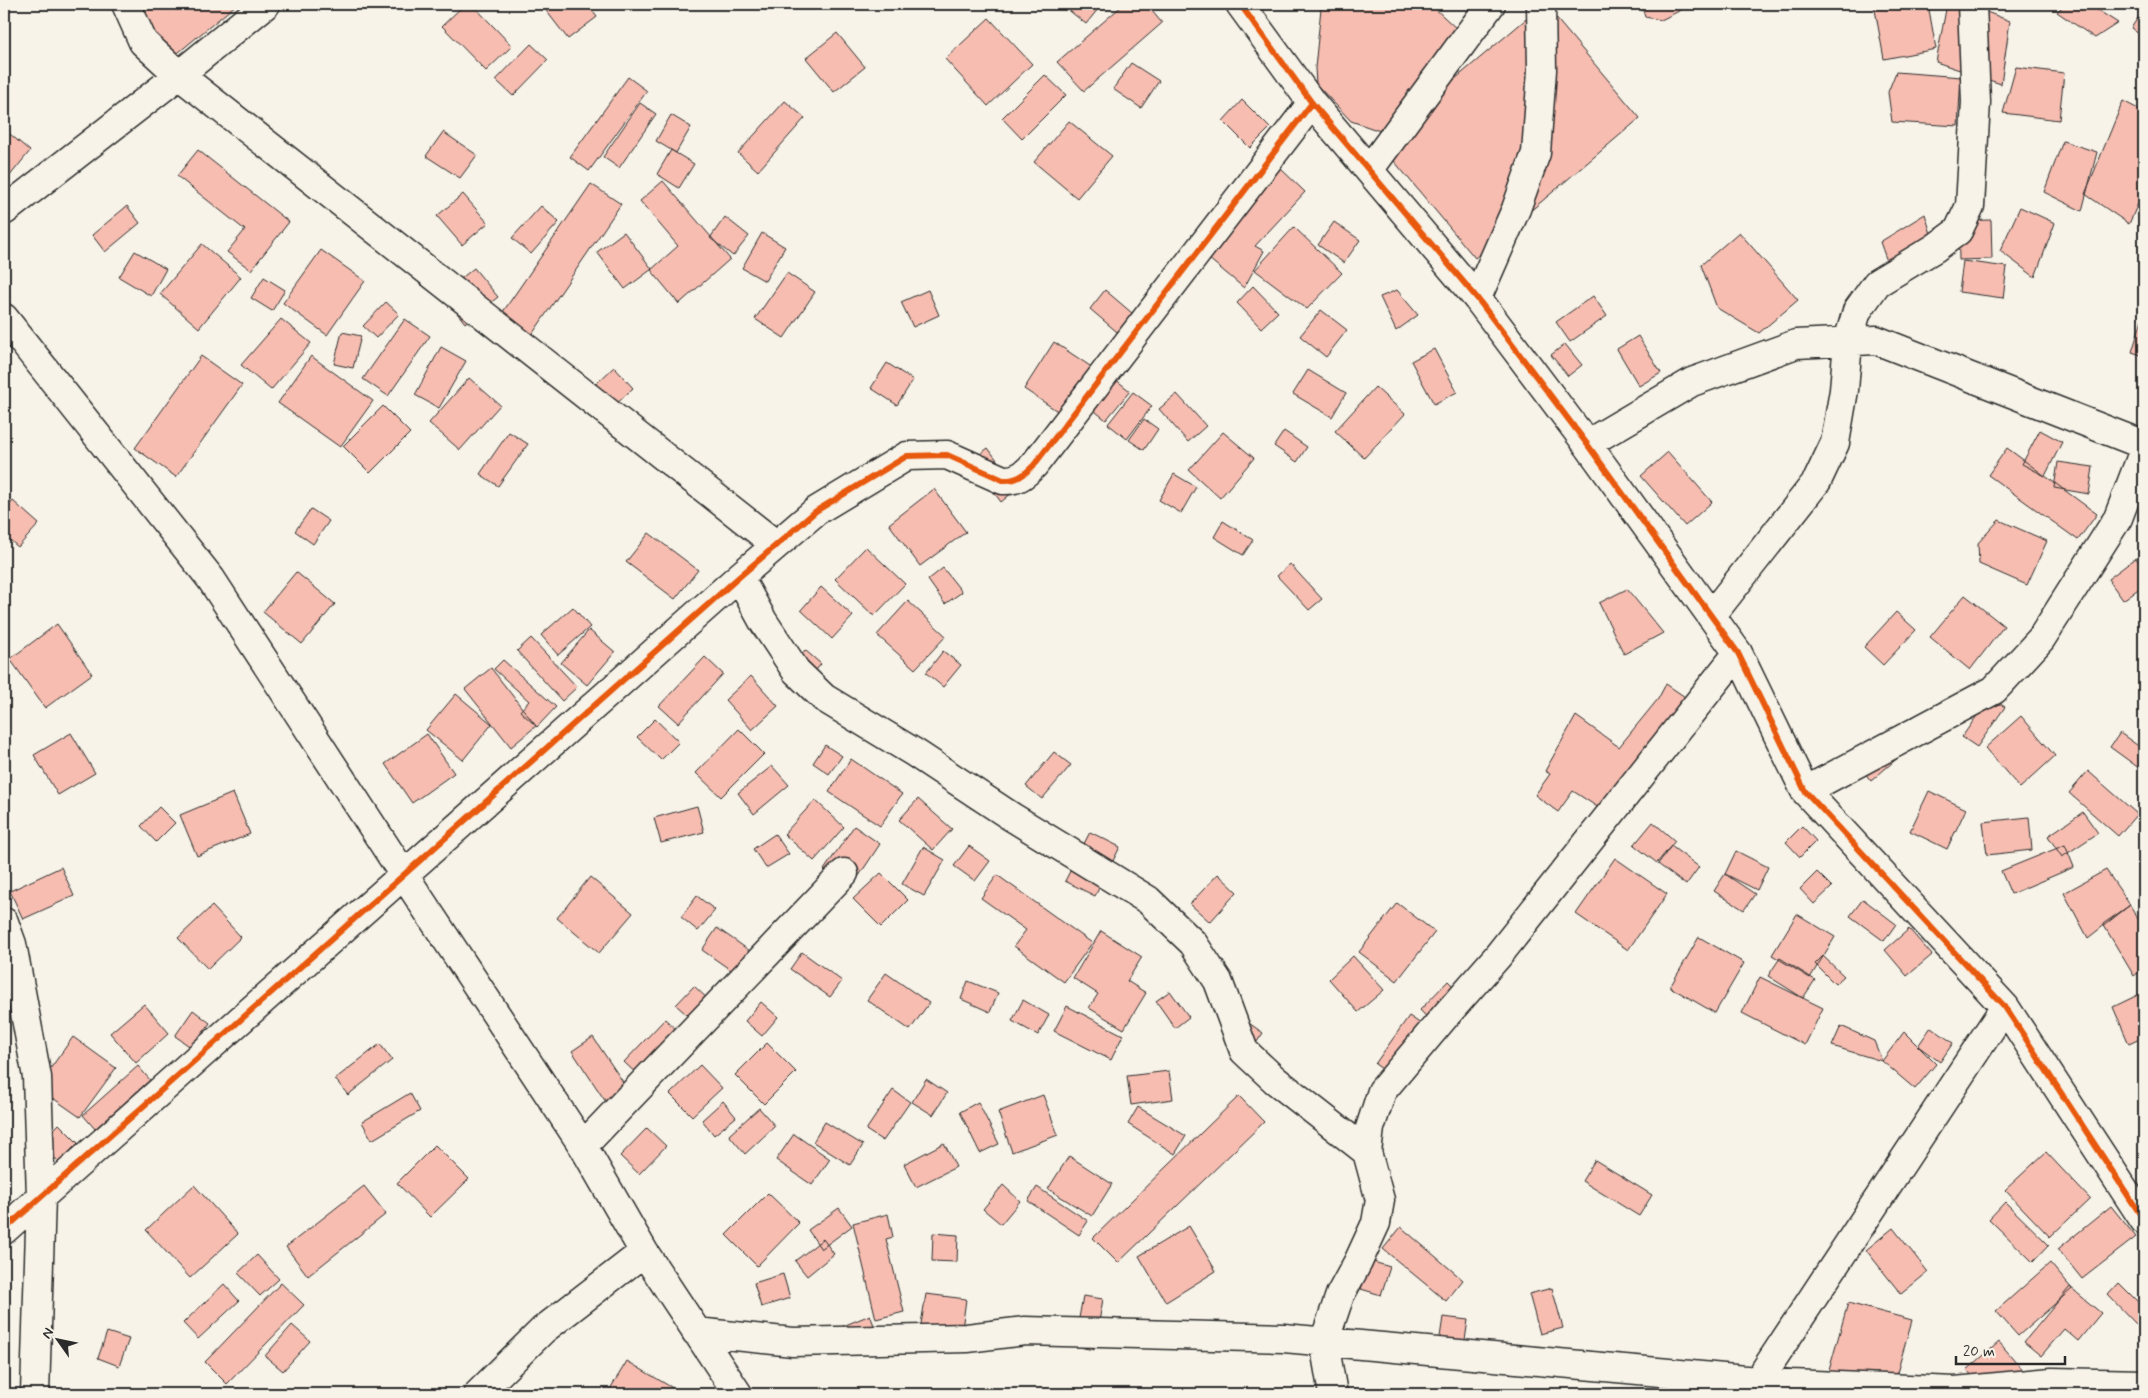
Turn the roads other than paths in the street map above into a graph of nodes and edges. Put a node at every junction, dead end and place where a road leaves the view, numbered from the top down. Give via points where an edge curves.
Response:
1 (126, 4) edge
2 (266, 4) edge
3 (1240, 4) edge
4 (1491, 4) edge
5 (1541, 4) edge
6 (1972, 4) edge
7 (179, 75) junction
8 (1312, 103) junction
9 (1369, 170) junction
10 (4, 211) edge
11 (1477, 298) junction
12 (4, 318) edge
13 (1848, 341) junction
14 (1587, 444) junction
15 (2144, 445) edge
16 (2144, 450) edge
17 (775, 544) junction
18 (739, 577) junction
19 (1711, 616) junction
20 (1738, 653) junction
21 (1805, 791) junction
22 (844, 873) dead end
23 (404, 875) junction
24 (4, 922) edge
25 (2005, 1007) junction
26 (583, 1146) junction
27 (1367, 1152) junction
28 (41, 1196) junction
29 (2144, 1220) edge
30 (4, 1230) edge
31 (644, 1252) junction
32 (696, 1332) junction
33 (1324, 1342) junction
34 (2144, 1384) edge
35 (1756, 1388) edge
36 (1794, 1389) edge
37 (35, 1394) edge
38 (478, 1394) edge
39 (738, 1394) edge
40 (1333, 1394) edge

1 - 7 street via 143,42
2 - 7 street
3 - 8 street
4 - 9 street
5 - 11 street via 1542,70 1536,153 1516,209
6 - 13 street via 1976,102 1970,206 1958,231 1877,283 1857,311
7 - 10 street
7 - 17 street
8 - 9 street
8 - 17 street via 1034,465 1021,477 1003,480 947,455 907,456 816,511
9 - 11 street
11 - 14 street
12 - 23 street via 211,579
13 - 14 street via 1796,344 1692,382
13 - 15 street via 1876,340
13 - 19 street via 1835,443 1817,480
14 - 19 street
16 - 21 street via 2118,518 2041,638 1994,690
17 - 18 street
18 - 23 street
18 - 27 street via 796,671 824,698 1148,900 1193,943 1218,981 1244,1051 1274,1080
19 - 20 street
20 - 21 street
20 - 27 street via 1497,957 1382,1091 1370,1128
21 - 25 street
22 - 26 street
23 - 26 street
23 - 28 street
24 - 28 street via 12,944 37,1077
25 - 29 street
25 - 35 street
26 - 31 street
27 - 33 street via 1380,1200 1376,1223 1340,1295
28 - 30 street
28 - 37 street
31 - 32 street
31 - 38 street via 543,1330
32 - 33 street via 793,1342 966,1338 1025,1331 1284,1338
32 - 39 street
33 - 35 street
33 - 40 street
34 - 36 street via 2052,1382 1955,1391
35 - 36 street

